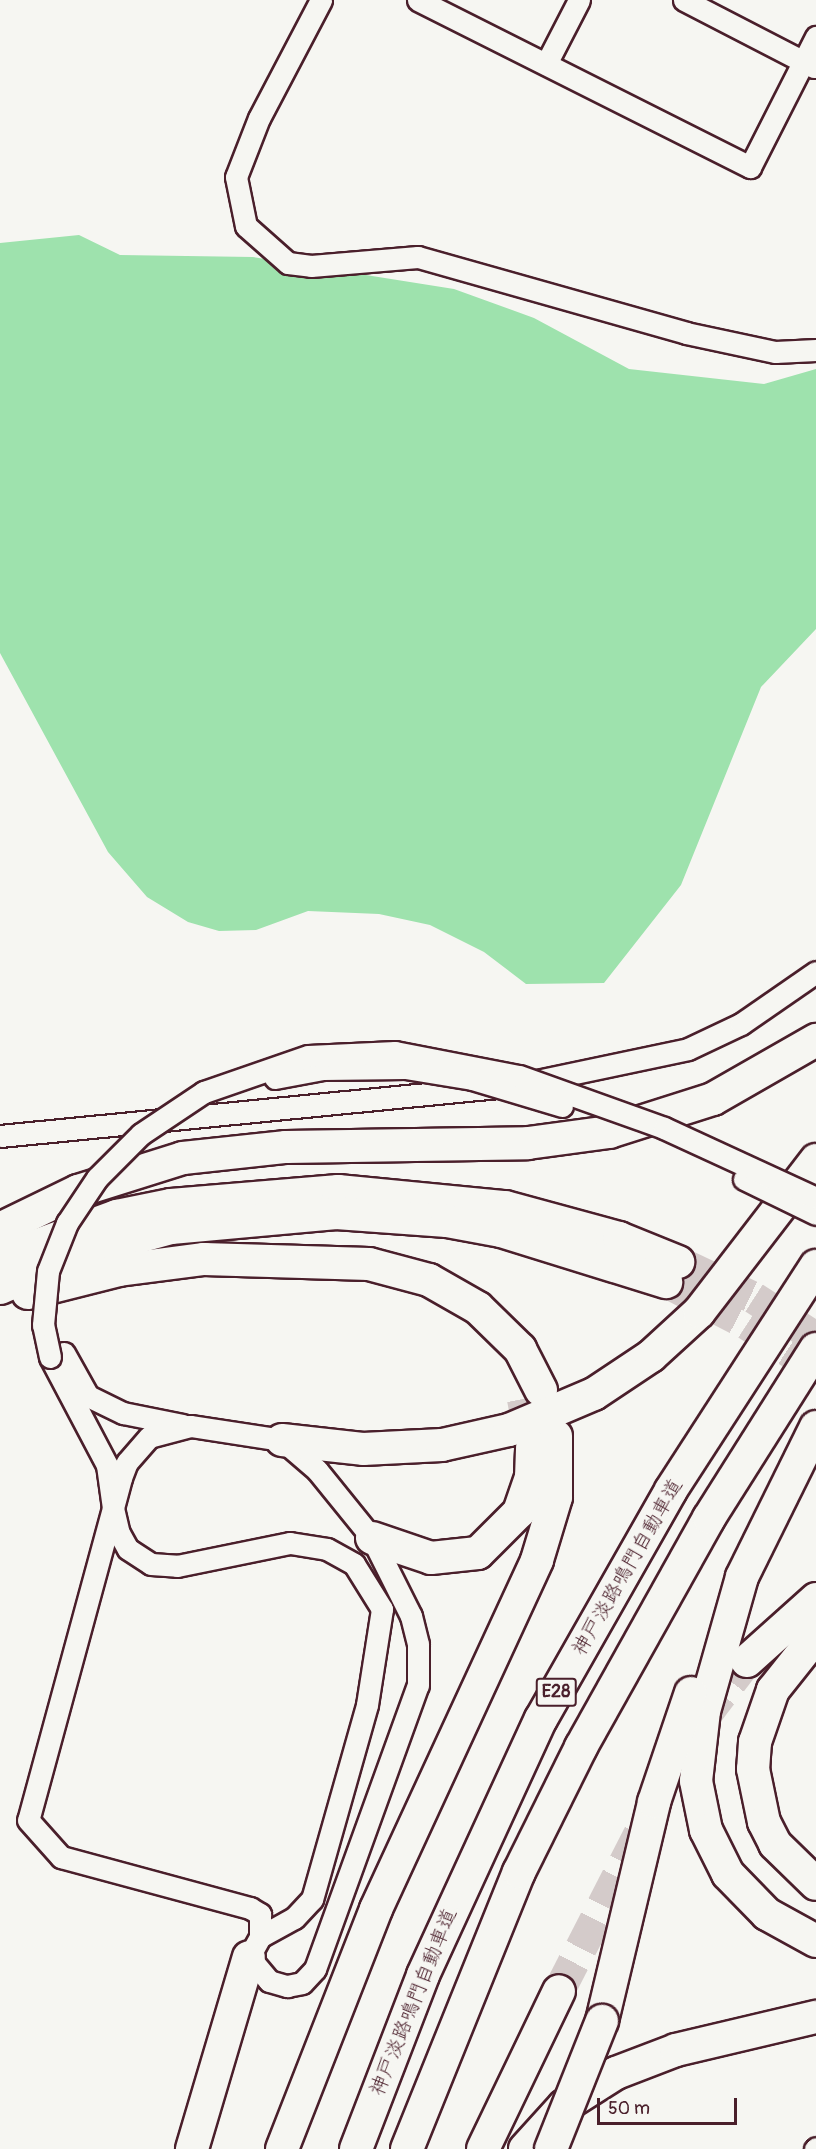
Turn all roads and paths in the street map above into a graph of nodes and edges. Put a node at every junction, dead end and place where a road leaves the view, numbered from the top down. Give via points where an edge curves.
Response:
1 (321, 0) edge
2 (418, 0) edge
3 (579, 0) edge
4 (684, 0) edge
5 (816, 38) edge
6 (546, 64) junction
7 (810, 65) edge
8 (816, 350) edge
9 (816, 972) edge
10 (816, 1041) edge
11 (0, 1136) edge
12 (816, 1160) edge
13 (816, 1198) edge
14 (816, 1214) edge
15 (0, 1229) edge
16 (0, 1259) edge
17 (816, 1266) edge
18 (0, 1288) edge
19 (0, 1303) edge
20 (816, 1349) edge
21 (57, 1355) junction
22 (532, 1395) tunnel mouth
23 (190, 1426) junction
24 (816, 1427) edge
25 (282, 1440) junction
26 (113, 1508) junction
27 (372, 1538) junction
28 (742, 1577) junction
29 (816, 1599) edge
30 (816, 1636) edge
31 (747, 1661) tunnel mouth
32 (816, 1884) edge
33 (816, 1941) edge
34 (254, 1947) junction
35 (559, 1991) tunnel mouth
36 (816, 2017) edge
37 (192, 2149) edge
38 (282, 2149) edge
39 (356, 2149) edge
40 (407, 2149) edge
41 (483, 2149) edge
42 (525, 2149) edge
43 (551, 2149) edge

1 - 8 street via 259,118 236,177 246,226 288,262 311,266 418,257 686,333 775,352
2 - 6 street
3 - 6 street
4 - 7 street
5 - 7 street
6 - 7 street via 750,167
9 - 11 street via 720,1034 688,1049 616,1068 490,1088
10 - 15 highway via 712,1099 609,1132 528,1143 286,1147 183,1158 78,1191
12 - 25 highway via 699,1312 651,1356 594,1394 509,1430 442,1445 363,1449
13 - 21 street, bridge via 664,1128 519,1076 395,1052 308,1056 204,1092 141,1134 97,1178 67,1223 48,1271 43,1325
14 - 21 street, bridge via 632,1131 471,1079 405,1068 295,1074 234,1092 179,1121 114,1178 87,1215 66,1258 55,1321
16 - 18 highway via 53,1236 160,1207 223,1197 338,1191 505,1207 619,1238 672,1272 501,1230 336,1213 171,1228 79,1253
17 - 39 highway, 神戸淡路鳴門自動車道 / E28 via 671,1490 541,1719 423,1975
19 - 22 highway via 80,1278 204,1259 369,1264 429,1280 478,1308 520,1349
20 - 40 highway, E28 via 708,1518 581,1747 519,1872
21 - 23 street via 88,1396 123,1413
21 - 26 street via 107,1465
23 - 25 street
23 - 26 street via 137,1445
24 - 28 highway
25 - 27 street via 317,1470
26 - 34 street via 28,1820 61,1857 250,1908 260,1914
26 - 34 street via 128,1549 152,1564 177,1566 290,1543 327,1549 354,1564 382,1609 367,1705 312,1899 294,1918
27 - 34 street via 400,1591 418,1644 412,1704 315,1969 302,1983 287,1986 269,1981
27 - 38 highway via 431,1558 478,1553 519,1512 544,1442 556,1497 537,1560 376,1909
28 - 33 highway via 700,1733 699,1804 716,1853 746,1895
28 - 43 highway, bridge via 699,1672 654,1802 602,2021
29 - 31 highway
30 - 32 highway via 773,1690 755,1742 753,1769 771,1836
34 - 37 highway
35 - 41 highway
36 - 42 highway via 676,2050 616,2073 564,2106

